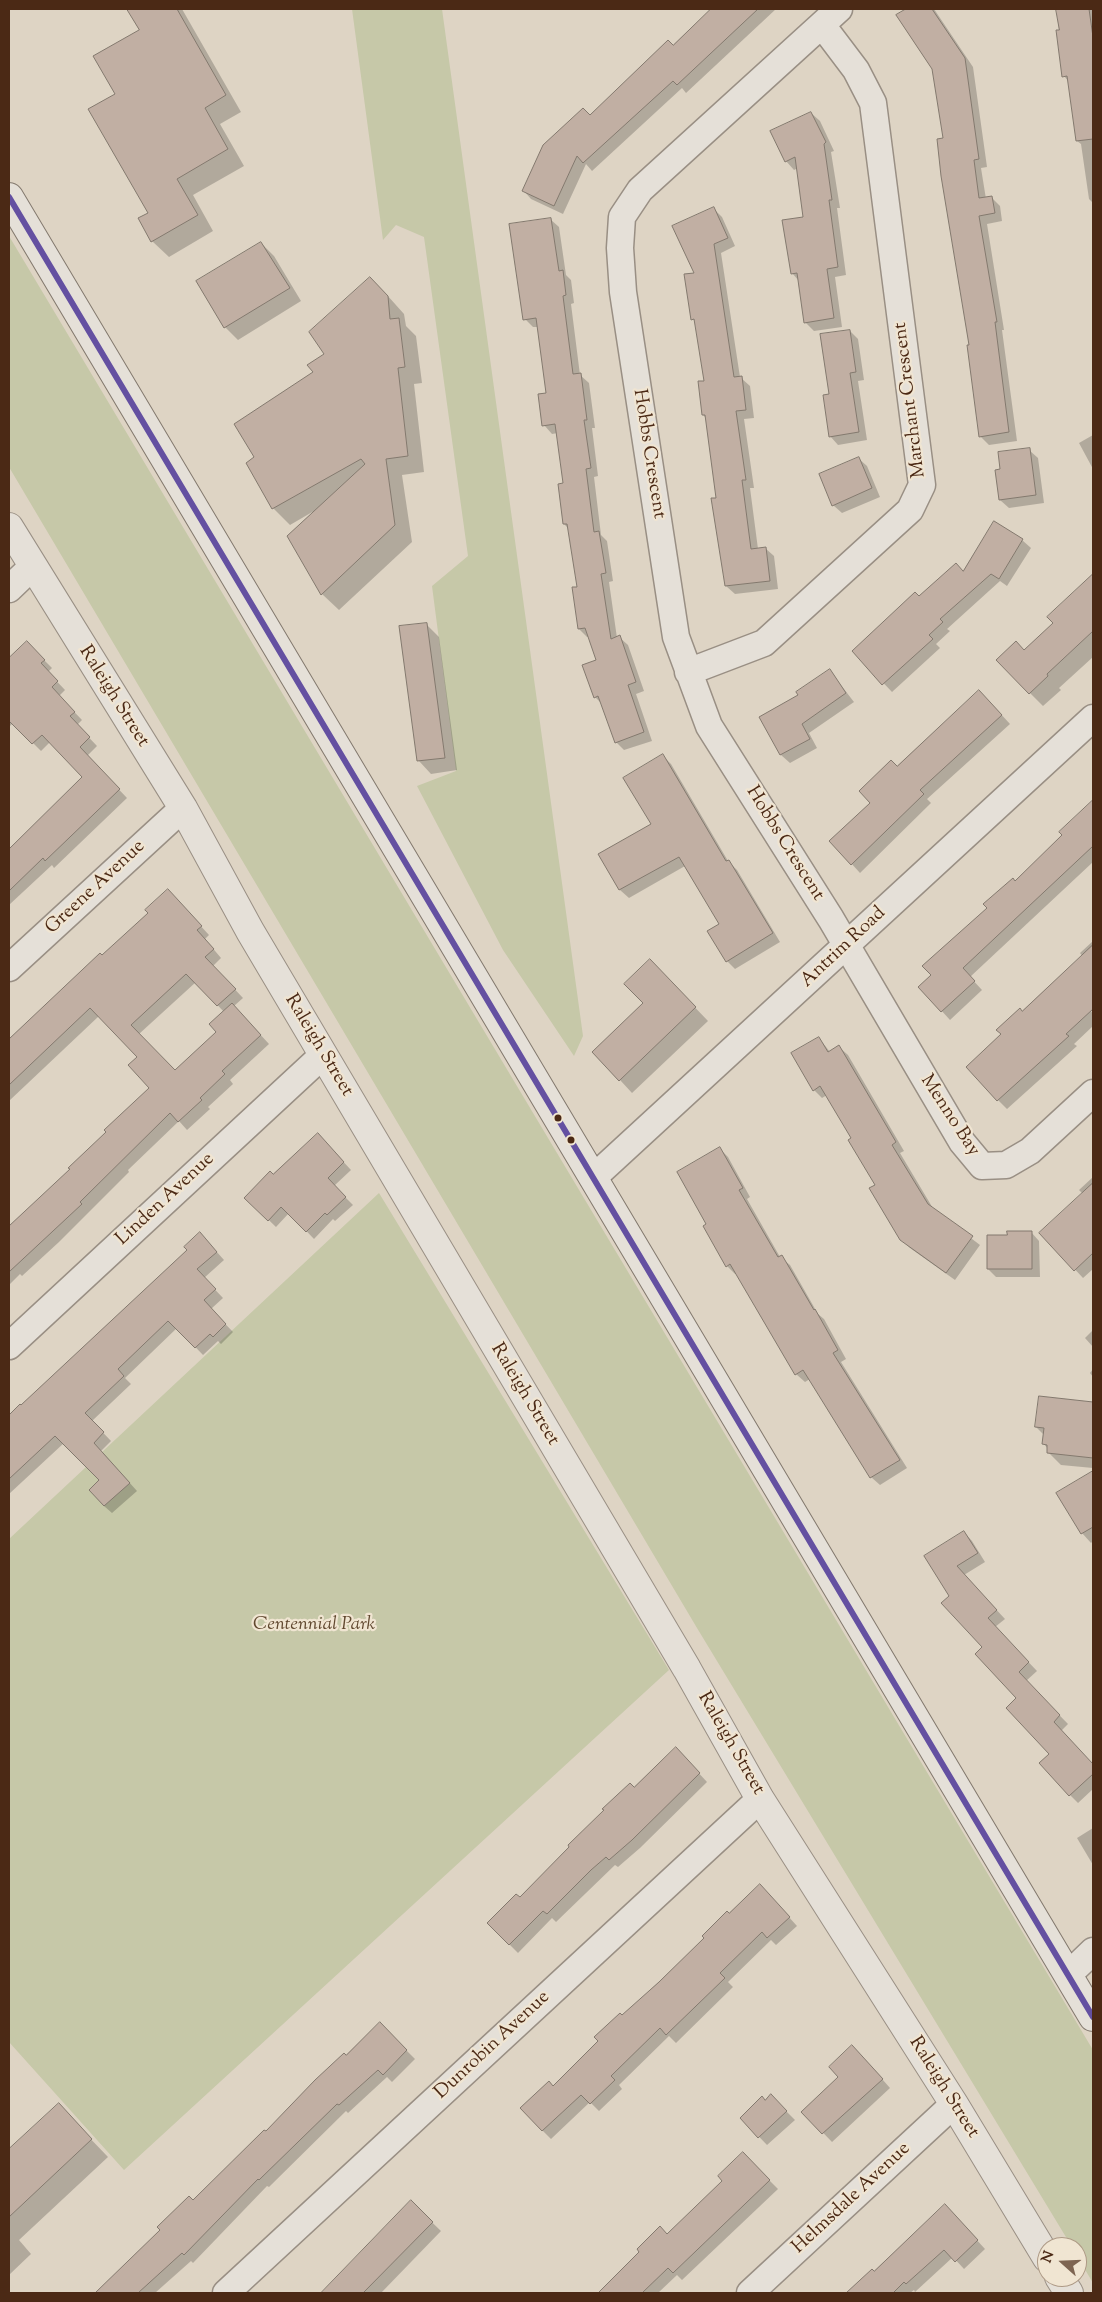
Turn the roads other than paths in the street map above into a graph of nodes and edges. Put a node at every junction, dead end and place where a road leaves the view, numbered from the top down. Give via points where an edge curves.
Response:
1 (830, 17) edge
2 (9, 197) edge
3 (9, 527) edge
4 (32, 567) junction
5 (9, 589) edge
6 (688, 672) junction
7 (1093, 718) edge
8 (182, 808) junction
9 (846, 946) junction
10 (9, 968) edge
11 (323, 1055) junction
12 (1093, 1093) edge
13 (593, 1178) junction
14 (9, 1346) edge
15 (760, 1799) junction
16 (1093, 1951) edge
17 (1068, 1975) junction
18 (1093, 2017) edge
19 (954, 2104) junction
20 (1037, 2241) edge
21 (226, 2293) edge
22 (750, 2293) edge

1 - 6 street, Hobbs Crescent via 640,190 622,217 623,292 676,637
1 - 6 street, Marchant Crescent via 873,103 922,485 910,510 764,643
2 - 13 main road
3 - 4 main road, Raleigh Street
4 - 5 street
4 - 8 main road, Raleigh Street
6 - 9 street, Hobbs Crescent via 709,726
7 - 9 street, Antrim Road
8 - 10 street, Greene Avenue
8 - 11 main road, Raleigh Street
9 - 12 street, Menno Bay via 962,1142 982,1166 1006,1165 1030,1151
9 - 13 street, Antrim Road
11 - 14 street, Linden Avenue
11 - 15 main road, Raleigh Street via 687,1669
13 - 17 main road
15 - 19 main road, Raleigh Street
15 - 21 street, Dunrobin Avenue
16 - 17 street
17 - 18 main road
19 - 20 main road, Raleigh Street
19 - 22 street, Helmsdale Avenue

